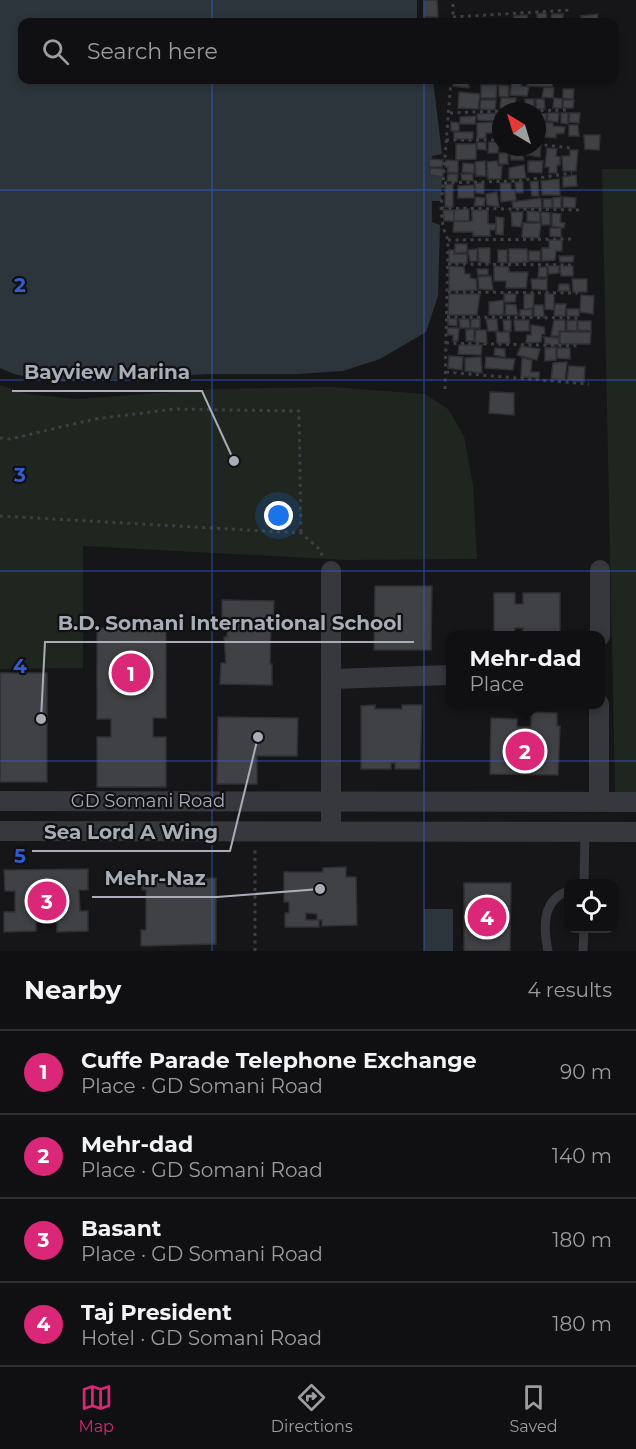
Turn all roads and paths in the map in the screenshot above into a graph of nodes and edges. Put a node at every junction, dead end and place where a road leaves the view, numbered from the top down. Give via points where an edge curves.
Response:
1 (453, 0) edge
2 (571, 10) dead end
3 (453, 17) joint
4 (451, 84) edge
5 (546, 110) edge
6 (570, 110) dead end
7 (492, 111) edge
8 (450, 113) junction
9 (446, 140) junction
10 (492, 140) edge
11 (546, 145) edge
12 (570, 148) dead end
13 (572, 173) dead end
14 (444, 183) junction
15 (441, 208) junction
16 (580, 210) dead end
17 (572, 239) dead end
18 (448, 240) junction
19 (448, 264) junction
20 (574, 265) dead end
21 (447, 292) junction
22 (578, 293) dead end
23 (447, 317) junction
24 (582, 318) dead end
25 (446, 343) junction
26 (581, 346) dead end
27 (446, 372) junction
28 (589, 384) dead end
29 (445, 389) dead end
30 (0, 438) edge
31 (0, 516) edge
32 (301, 533) junction
33 (600, 570) dead end
34 (331, 572) joint
35 (600, 631) edge
36 (446, 675) edge
37 (331, 679) junction
38 (599, 709) edge
39 (0, 801) edge
40 (332, 801) junction
41 (598, 801) junction
42 (636, 802) edge
43 (0, 831) edge
44 (255, 831) junction
45 (331, 831) junction
46 (585, 832) junction
47 (636, 832) edge
48 (584, 879) edge
49 (564, 893) edge
50 (584, 933) edge
51 (255, 951) edge
52 (548, 951) edge
53 (583, 951) edge

1 - 3 path
2 - 3 path
4 - 8 path
5 - 6 path
7 - 8 path
8 - 9 path
9 - 10 path
9 - 14 path
11 - 12 path
13 - 14 path via 518,181
14 - 15 path
15 - 16 path
15 - 18 path
17 - 18 path
18 - 19 path
19 - 20 path
19 - 21 path
21 - 22 path
21 - 23 path
23 - 24 path
23 - 25 path
25 - 26 path
25 - 27 path
27 - 28 path
27 - 29 path
30 - 32 path via 95,419 175,409 299,411
31 - 32 path
32 - 34 path via 319,549
33 - 35 street
34 - 37 street
36 - 37 street
37 - 40 street
38 - 41 street
39 - 40 street, GD Somani Road
40 - 41 street, GD Somani Road
40 - 45 street
41 - 42 street, GD Somani Road
43 - 44 street, GD Somani Road
44 - 45 street, GD Somani Road
44 - 51 path
45 - 46 street, GD Somani Road
46 - 47 street, GD Somani Road
46 - 48 lane
49 - 52 lane via 547,910
50 - 53 lane

